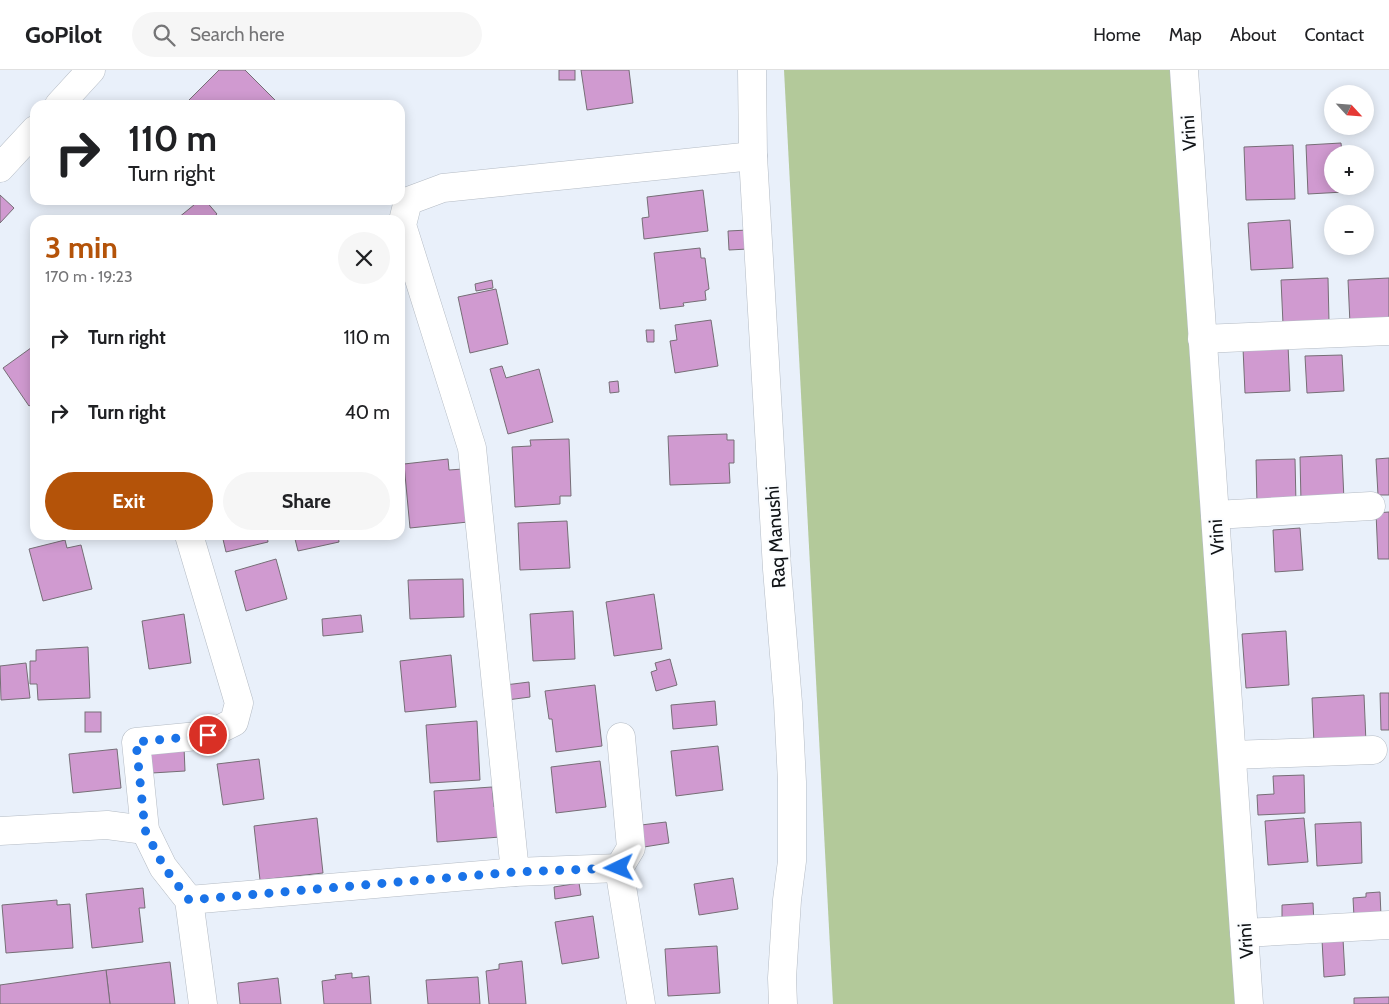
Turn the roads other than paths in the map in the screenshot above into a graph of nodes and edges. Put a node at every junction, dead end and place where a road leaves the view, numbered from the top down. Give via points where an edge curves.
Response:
1 (91, 70) edge
2 (752, 70) edge
3 (1184, 70) edge
4 (64, 100) edge
5 (30, 135) edge
6 (753, 156) junction
7 (0, 168) edge
8 (404, 215) edge
9 (405, 235) edge
10 (1388, 330) dead end
11 (1202, 340) junction
12 (1372, 506) dead end
13 (1215, 516) junction
14 (190, 540) edge
15 (621, 737) dead end
16 (1373, 750) dead end
17 (1232, 755) junction
18 (145, 830) junction
19 (0, 831) edge
20 (619, 868) junction
21 (515, 872) junction
22 (189, 900) junction
23 (1389, 925) edge
24 (1244, 933) junction
25 (202, 1004) edge
26 (641, 1004) edge
27 (783, 1004) edge
28 (1249, 1004) edge

1 - 4 street
2 - 6 street, Raq Manushi
3 - 11 street, Vrini
5 - 7 street
6 - 8 street via 442,188 408,201
6 - 27 street, Raq Manushi via 792,782 792,860 782,978
9 - 21 street via 472,448
10 - 11 street
11 - 13 street, Vrini
12 - 13 street
13 - 17 street, Vrini
14 - 18 street via 239,704 234,722 208,735 136,742
15 - 20 street via 631,848
16 - 17 street
17 - 24 street, Vrini
18 - 19 street via 107,824
18 - 22 street via 164,867
20 - 21 street
20 - 26 street
21 - 22 street
22 - 25 street
23 - 24 street
24 - 28 street, Vrini

